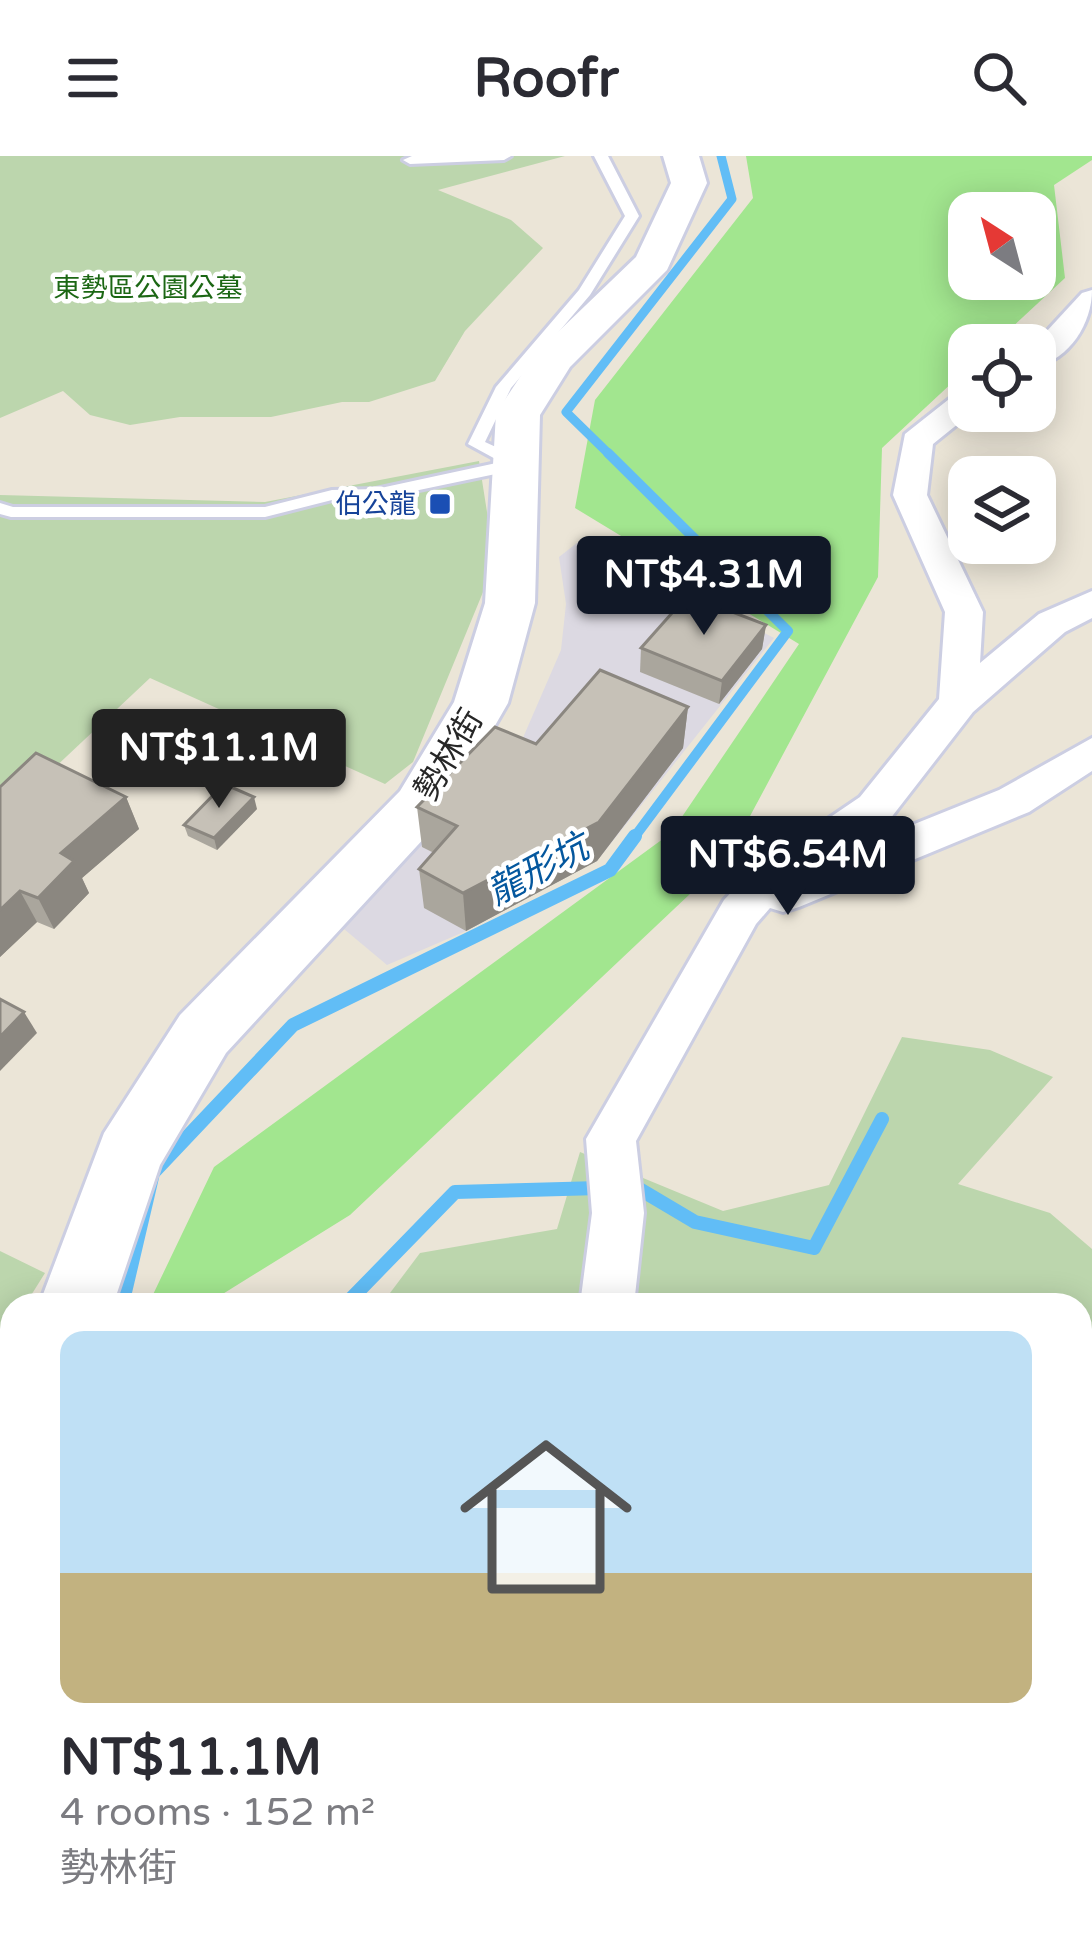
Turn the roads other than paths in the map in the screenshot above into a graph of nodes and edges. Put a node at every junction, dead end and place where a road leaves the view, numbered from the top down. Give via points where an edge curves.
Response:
1 (504, 156) edge
2 (601, 156) edge
3 (681, 156) edge
4 (410, 160) dead end
5 (1092, 299) edge
6 (1056, 338) edge
7 (948, 416) edge
8 (518, 464) junction
9 (0, 508) edge
10 (1092, 603) edge
11 (959, 701) junction
12 (1092, 752) edge
13 (740, 912) junction
14 (80, 1293) edge
15 (608, 1293) edge

1 - 4 lane
2 - 8 lane via 632,216 585,292 504,387 476,444
3 - 8 street, 勢林街 via 689,183 653,262 551,362 518,413
5 - 6 street
7 - 11 street via 917,441 910,495 964,612
8 - 9 lane via 266,512
8 - 14 street, 勢林街 via 510,603 481,704 420,806 203,1034 129,1155
10 - 11 street via 1052,623
11 - 13 street via 875,808 766,883
12 - 13 street via 1014,801
13 - 15 street via 611,1139 618,1213

